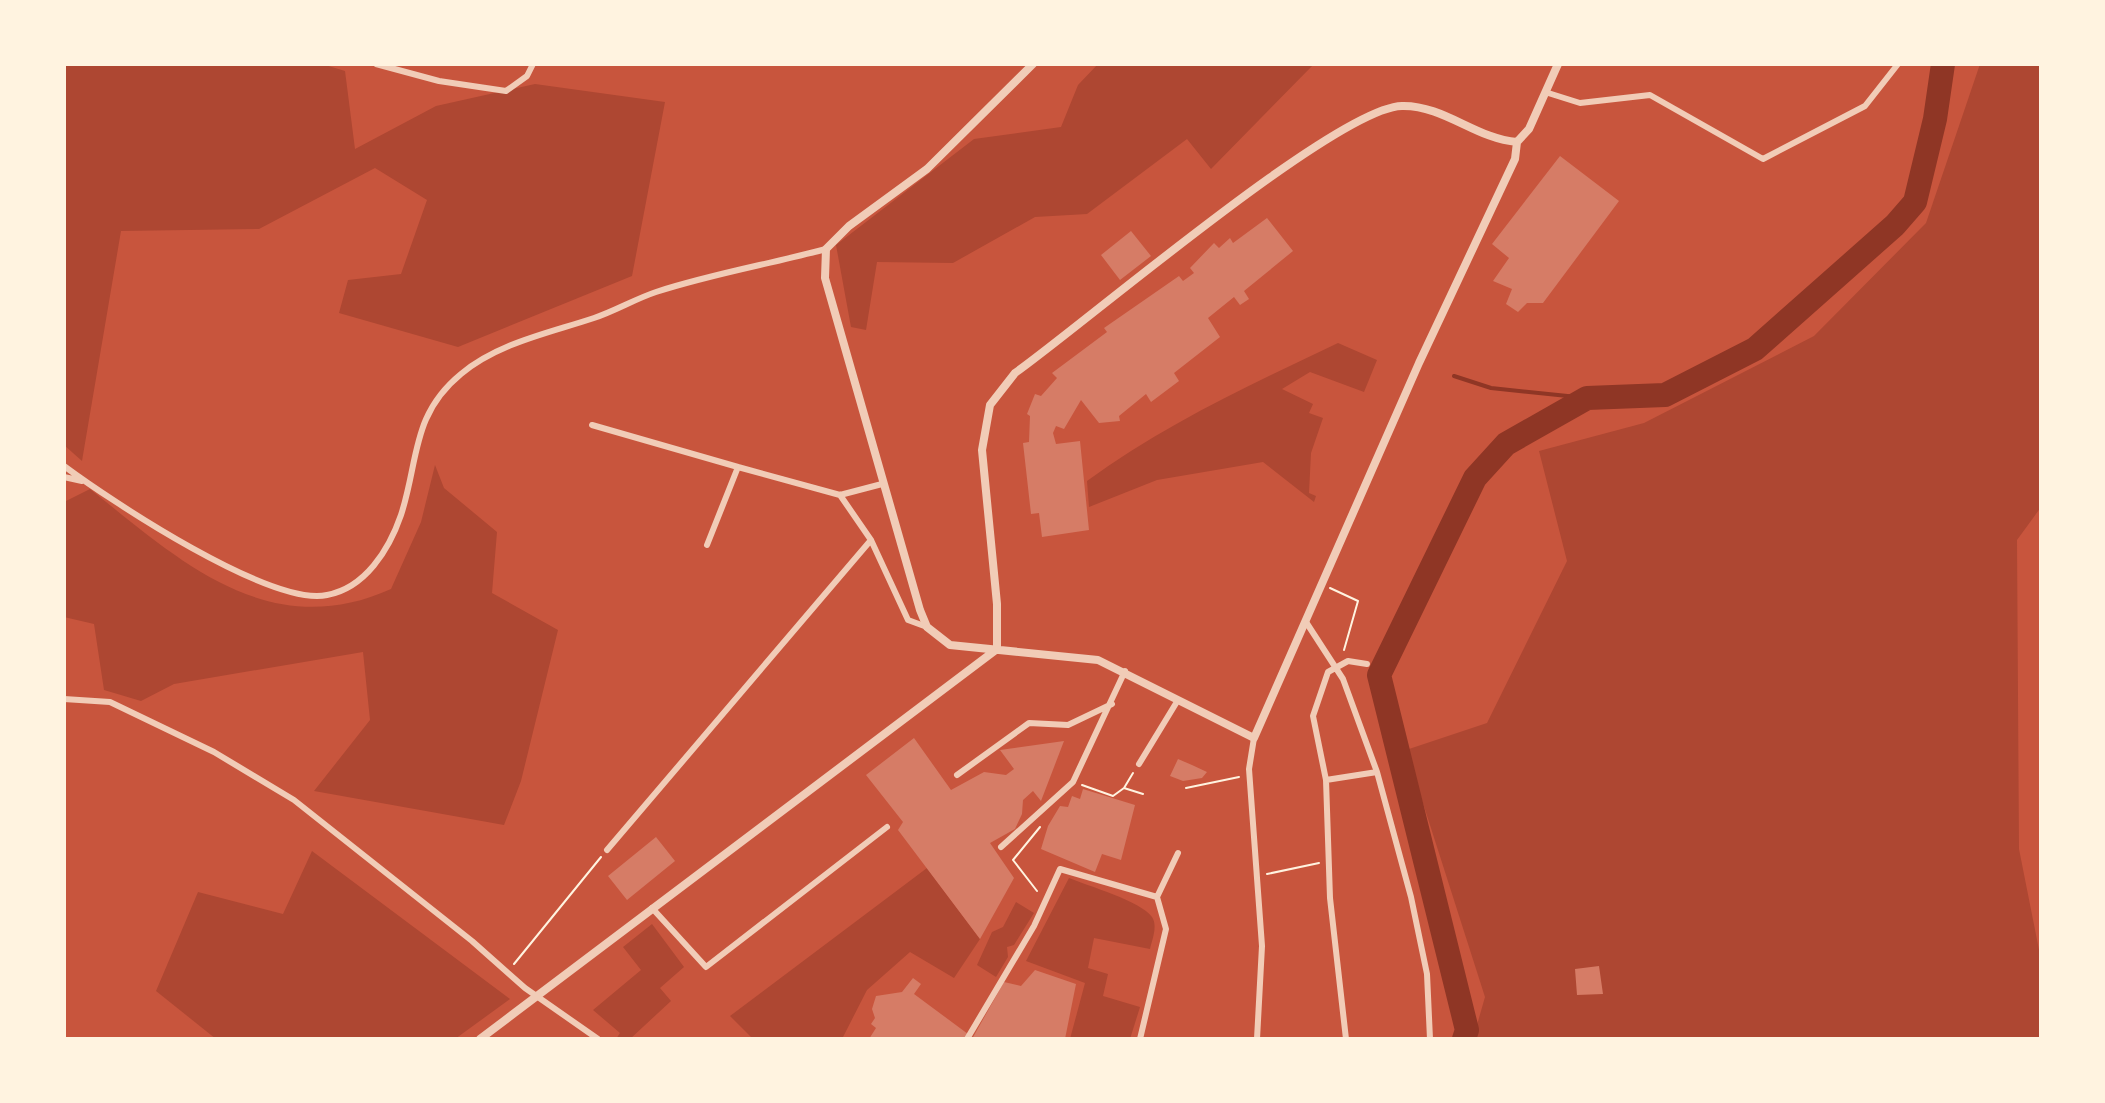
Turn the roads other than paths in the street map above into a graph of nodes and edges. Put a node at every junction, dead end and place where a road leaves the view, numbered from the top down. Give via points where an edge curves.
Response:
1 (376, 64) edge
2 (533, 64) edge
3 (1033, 64) edge
4 (1558, 64) edge
5 (1898, 64) edge
6 (1545, 92) junction
7 (1517, 142) junction
8 (826, 249) junction
9 (592, 425) dead end
10 (64, 466) edge
11 (738, 467) junction
12 (64, 477) edge
13 (85, 482) junction
14 (882, 484) junction
15 (840, 495) junction
16 (871, 540) junction
17 (707, 545) dead end
18 (1306, 622) junction
19 (927, 627) junction
20 (997, 649) junction
21 (1367, 664) dead end
22 (1125, 671) junction
23 (64, 699) edge
24 (1178, 700) junction
25 (1112, 704) junction
26 (1254, 738) junction
27 (1139, 764) road end
28 (1377, 772) junction
29 (957, 775) dead end
30 (1326, 780) junction
31 (887, 827) dead end
32 (1001, 847) dead end
33 (607, 850) road end
34 (1178, 853) dead end
35 (1157, 897) junction
36 (652, 908) junction
37 (536, 997) junction
38 (480, 1039) edge
39 (598, 1039) edge
40 (967, 1039) edge
41 (1140, 1039) edge
42 (1257, 1039) edge
43 (1346, 1039) edge
44 (1430, 1039) edge

1 - 2 street via 506,91 527,76
3 - 8 street via 927,169
4 - 6 street
5 - 6 street via 1865,106 1763,159 1650,95 1580,103
6 - 7 street via 1529,129
7 - 18 street via 1515,159
7 - 20 street via 1420,108 1401,106 1362,117 1275,175 1015,373 990,405 982,450
8 - 13 street via 654,293 506,347 462,373 432,403 422,424 401,515 377,563 355,585 325,596 299,594 218,564
8 - 14 street via 825,278
9 - 11 street
10 - 13 street
11 - 15 street
11 - 17 street
12 - 13 street
14 - 15 street
14 - 19 street
15 - 16 street
16 - 19 street via 908,620
16 - 33 street
18 - 26 street
18 - 28 street via 1343,679
19 - 20 street via 950,645
20 - 22 street via 1077,657
20 - 36 street
21 - 30 street via 1348,661 1328,672 1314,709
22 - 24 street
22 - 25 street
23 - 37 street via 110,702 214,752 294,800
24 - 26 street
24 - 27 street
25 - 29 street via 1068,725 1029,723
25 - 32 street via 1073,782
26 - 42 street via 1249,757 1262,946
28 - 30 street
28 - 44 street via 1427,974
30 - 43 street via 1328,862
31 - 36 street via 706,967
34 - 35 street
35 - 40 street via 1060,869
35 - 41 street via 1166,929
36 - 37 street
37 - 38 street
37 - 39 street

